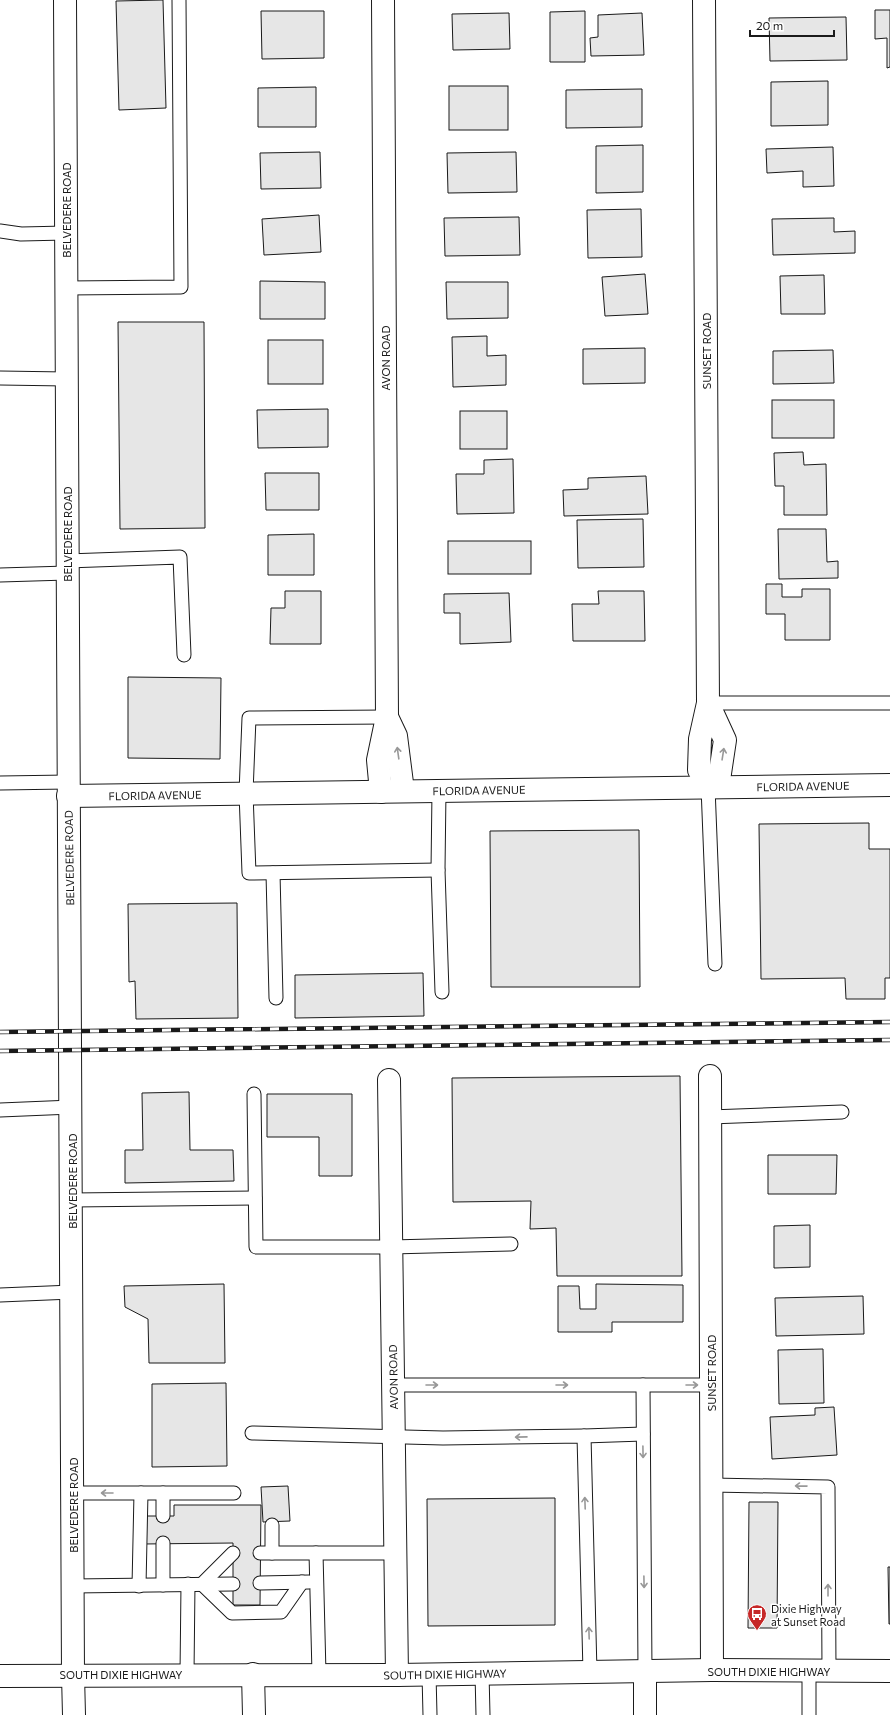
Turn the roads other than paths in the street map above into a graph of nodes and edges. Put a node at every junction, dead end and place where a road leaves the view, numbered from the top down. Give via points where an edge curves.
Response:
1 (65, 0) edge
2 (179, 0) edge
3 (383, 0) edge
4 (704, 0) edge
5 (0, 231) edge
6 (66, 233) junction
7 (66, 288) junction
8 (0, 378) edge
9 (66, 379) junction
10 (67, 567) junction
11 (0, 575) edge
12 (184, 654) dead end
13 (708, 703) junction
14 (890, 703) edge
15 (387, 717) junction
16 (0, 783) edge
17 (890, 785) edge
18 (708, 788) junction
19 (68, 789) junction
20 (404, 791) junction
21 (439, 791) junction
22 (381, 792) junction
23 (246, 793) junction
24 (438, 870) junction
25 (273, 873) junction
26 (715, 964) dead end
27 (442, 992) dead end
28 (276, 998) dead end
29 (710, 1076) dead end
30 (389, 1080) dead end
31 (254, 1094) dead end
32 (72, 1107) junction
33 (0, 1110) edge
34 (842, 1112) dead end
35 (710, 1117) junction
36 (255, 1198) junction
37 (72, 1200) junction
38 (511, 1244) dead end
39 (391, 1247) junction
40 (72, 1292) junction
41 (0, 1295) edge
42 (393, 1385) junction
43 (643, 1385) junction
44 (711, 1385) junction
45 (252, 1433) dead end
46 (643, 1434) junction
47 (584, 1436) junction
48 (394, 1438) junction
49 (711, 1485) junction
50 (73, 1493) junction
51 (141, 1493) junction
52 (163, 1493) junction
53 (234, 1493) dead end
54 (163, 1516) dead end
55 (272, 1525) dead end
56 (163, 1543) dead end
57 (233, 1553) dead end
58 (316, 1553) junction
59 (395, 1553) junction
60 (302, 1582) junction
61 (316, 1582) junction
62 (260, 1583) dead end
63 (188, 1584) junction
64 (202, 1584) junction
65 (233, 1584) dead end
66 (163, 1585) junction
67 (73, 1586) junction
68 (139, 1586) junction
69 (712, 1670) junction
70 (645, 1671) junction
71 (819, 1671) junction
72 (890, 1671) edge
73 (590, 1672) junction
74 (482, 1673) junction
75 (188, 1674) junction
76 (253, 1674) junction
77 (319, 1674) junction
78 (429, 1674) junction
79 (73, 1675) junction
80 (396, 1675) junction
81 (0, 1676) edge
82 (74, 1715) edge
83 (254, 1715) edge
84 (430, 1715) edge
85 (483, 1715) edge
86 (645, 1715) edge
87 (809, 1715) edge

1 - 6 street, BELVEDERE ROAD
2 - 7 lane via 181,287
3 - 15 street, AVON ROAD
4 - 13 street, SUNSET ROAD
5 - 6 lane via 21,234
6 - 7 street, BELVEDERE ROAD
7 - 9 street, BELVEDERE ROAD
8 - 9 lane
9 - 10 street, BELVEDERE ROAD
10 - 11 lane
10 - 12 lane via 180,557
10 - 19 street, BELVEDERE ROAD
13 - 14 lane
13 - 18 street, SUNSET ROAD via 725,740 719,780
20 -> 15 street, AVON ROAD via 396,736
15 - 22 street, AVON ROAD via 378,760
15 - 23 lane via 249,718
16 - 19 lane
17 - 18 street, FLORIDA AVENUE
18 - 21 street, FLORIDA AVENUE
18 - 26 lane
19 - 23 street, FLORIDA AVENUE
19 - 32 street, BELVEDERE ROAD
20 - 21 street, FLORIDA AVENUE
20 - 22 street, FLORIDA AVENUE
21 - 24 lane
22 - 23 street, FLORIDA AVENUE
23 - 25 lane via 249,873
24 - 25 lane
24 - 27 lane
25 - 28 lane
29 - 35 street, SUNSET ROAD
30 - 39 street, AVON ROAD
31 - 36 lane
32 - 33 lane
32 - 37 street, BELVEDERE ROAD
34 - 35 lane
35 - 44 street, SUNSET ROAD
36 - 37 lane
36 - 39 lane via 256,1247
37 - 40 street, BELVEDERE ROAD
38 - 39 lane
39 - 42 street, AVON ROAD
40 - 41 lane
40 - 50 street, BELVEDERE ROAD
42 -> 43 lane
42 - 48 street, AVON ROAD
43 -> 44 lane
43 - 46 lane
44 - 49 street, SUNSET ROAD
45 - 48 lane
46 - 47 lane
46 -> 70 lane
47 -> 48 lane
73 -> 47 lane
48 - 59 street, AVON ROAD
49 - 69 street, SUNSET ROAD
71 -> 49 lane via 828,1486
51 -> 50 lane
50 - 67 street, BELVEDERE ROAD
51 - 52 lane
51 - 68 lane
52 - 53 lane
52 - 54 lane
55 - 58 lane via 266,1553
56 - 66 lane
57 - 64 lane
58 - 59 lane
58 - 61 lane
59 - 80 street, AVON ROAD
60 - 61 lane
60 - 62 lane
60 - 64 lane via 281,1612 232,1613
61 - 77 lane
63 - 64 lane
63 - 66 lane
63 - 75 lane
64 - 65 lane
66 - 68 lane
67 - 68 lane
67 - 79 street, BELVEDERE ROAD
69 - 70 street, SOUTH DIXIE HIGHWAY
69 - 71 street, SOUTH DIXIE HIGHWAY
70 - 73 street, SOUTH DIXIE HIGHWAY
70 - 86 street
71 - 72 street, SOUTH DIXIE HIGHWAY
71 - 87 lane
73 - 74 street, SOUTH DIXIE HIGHWAY
74 - 78 street, SOUTH DIXIE HIGHWAY
74 - 85 lane
75 - 76 street, SOUTH DIXIE HIGHWAY
75 - 79 street, SOUTH DIXIE HIGHWAY
76 - 77 street, SOUTH DIXIE HIGHWAY
76 - 83 street
77 - 80 street, SOUTH DIXIE HIGHWAY
78 - 80 street, SOUTH DIXIE HIGHWAY
78 - 84 lane
79 - 81 street, SOUTH DIXIE HIGHWAY
79 - 82 street, BELVEDERE ROAD

